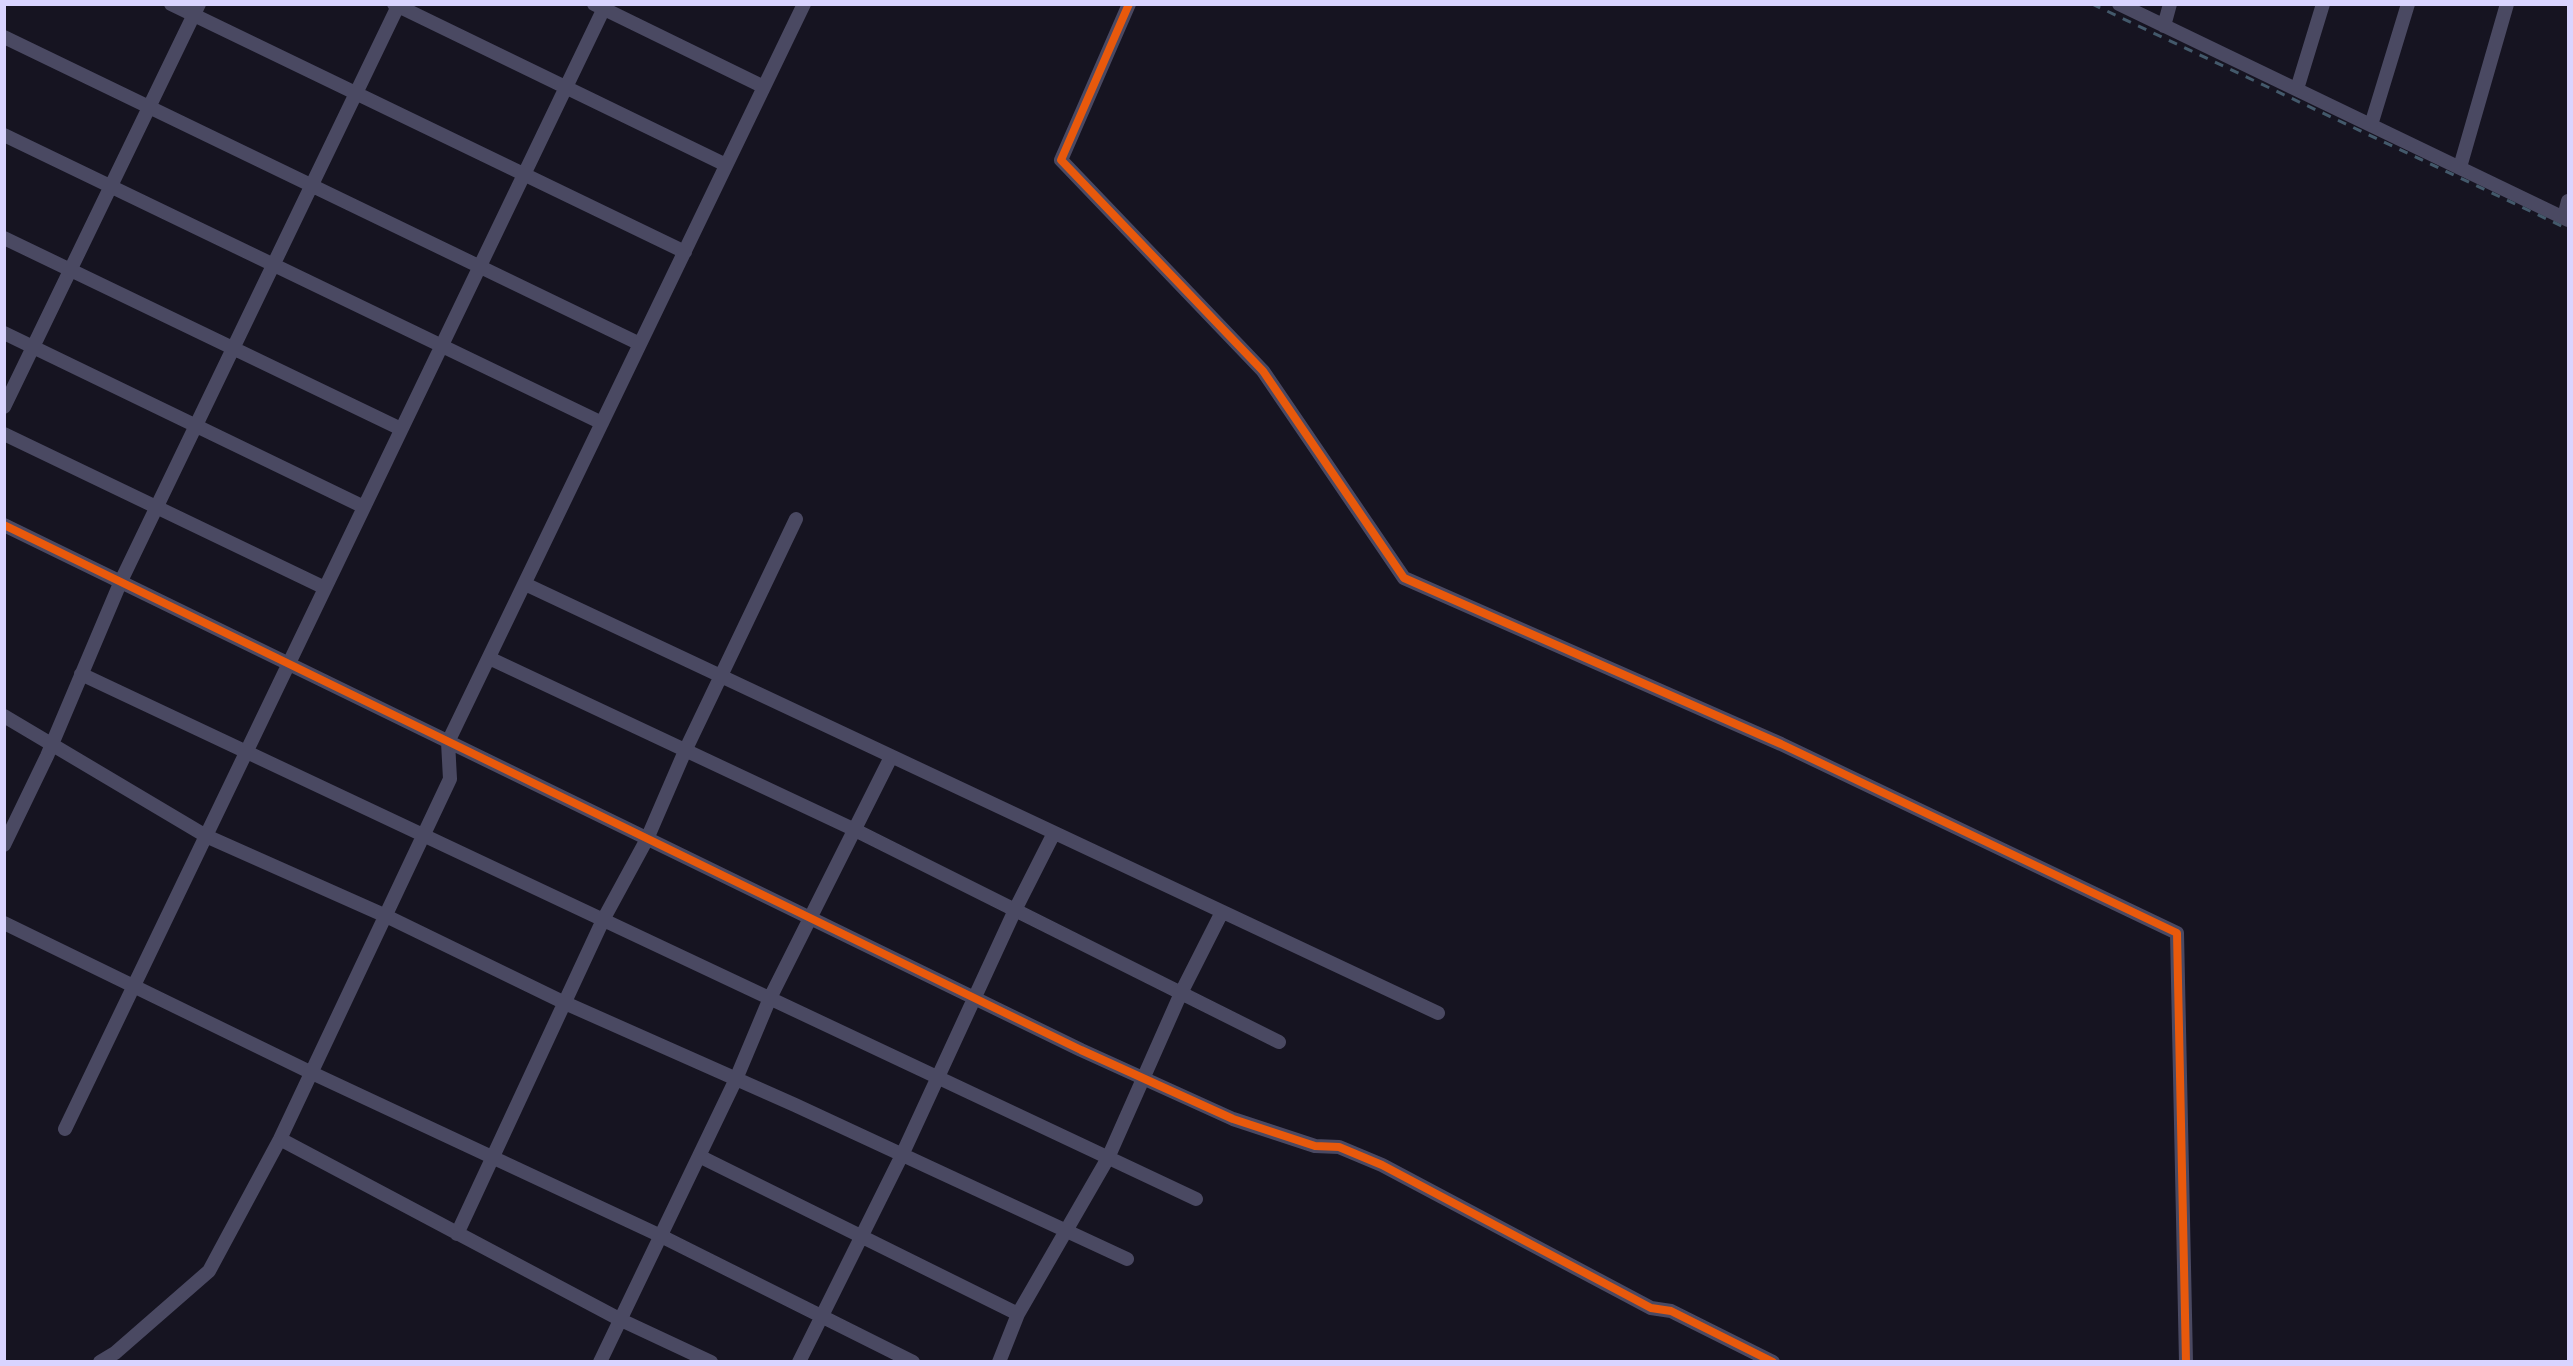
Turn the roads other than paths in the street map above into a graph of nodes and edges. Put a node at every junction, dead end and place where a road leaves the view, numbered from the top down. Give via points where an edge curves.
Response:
1 (171, 4) edge
2 (1129, 4) edge
3 (2120, 4) edge
4 (2170, 4) edge
5 (2323, 4) edge
6 (2409, 4) edge
7 (2507, 4) edge
8 (397, 5) edge
9 (601, 6) edge
10 (800, 6) edge
11 (196, 10) edge
12 (2164, 26) junction
13 (4, 37) edge
14 (764, 87) junction
15 (566, 88) junction
16 (2297, 89) junction
17 (356, 94) junction
18 (149, 107) junction
19 (2371, 124) junction
20 (4, 135) edge
21 (726, 165) junction
22 (2460, 167) junction
23 (524, 175) junction
24 (311, 185) junction
25 (111, 186) junction
26 (2568, 201) edge
27 (2566, 219) edge
28 (4, 238) edge
29 (684, 252) junction
30 (273, 265) junction
31 (480, 267) junction
32 (71, 270) junction
33 (4, 333) edge
34 (640, 344) junction
35 (442, 346) junction
36 (33, 347) junction
37 (233, 348) junction
38 (4, 407) edge
39 (602, 423) junction
40 (196, 425) junction
41 (401, 429) junction
42 (4, 434) edge
43 (156, 507) junction
44 (364, 507) junction
45 (796, 519) dead end
46 (4, 525) edge
47 (121, 581) junction
48 (525, 584) junction
49 (325, 588) junction
50 (489, 658) junction
51 (288, 665) junction
52 (81, 674) junction
53 (720, 677) junction
54 (4, 716) edge
55 (448, 742) junction
56 (52, 745) junction
57 (685, 751) junction
58 (246, 752) junction
59 (891, 757) junction
60 (853, 829) junction
61 (1054, 833) junction
62 (206, 836) junction
63 (423, 836) junction
64 (647, 838) junction
65 (4, 845) edge
66 (1015, 910) junction
67 (1222, 912) junction
68 (386, 916) junction
69 (811, 918) junction
70 (603, 920) junction
71 (4, 923) edge
72 (135, 985) junction
73 (1180, 993) junction
74 (771, 998) junction
75 (974, 998) junction
76 (565, 1003) junction
77 (1438, 1012) dead end
78 (1279, 1042) dead end
79 (312, 1073) junction
80 (938, 1077) junction
81 (1142, 1077) junction
82 (736, 1078) junction
83 (65, 1129) dead end
84 (280, 1139) junction
85 (902, 1155) junction
86 (699, 1156) junction
87 (492, 1157) junction
88 (1107, 1158) junction
89 (1196, 1198) dead end
90 (1066, 1231) junction
91 (458, 1234) junction
92 (661, 1236) junction
93 (861, 1236) junction
94 (1126, 1258) dead end
95 (1018, 1314) junction
96 (822, 1316) junction
97 (621, 1320) junction
98 (100, 1362) edge
99 (600, 1362) edge
100 (711, 1362) edge
101 (799, 1362) edge
102 (913, 1362) edge
103 (999, 1362) edge
104 (1773, 1362) edge
105 (2186, 1362) edge

1 - 11 street
2 - 105 street via 1061,160 1263,371 1404,578 1781,744 2177,933
3 - 12 street
4 - 12 street
5 - 16 street
6 - 19 street
7 - 22 street
8 - 15 street
8 - 17 street
9 - 14 street
9 - 15 street
10 - 14 street
11 - 17 street
11 - 18 street
12 - 16 street
13 - 18 street
14 - 21 street
15 - 21 street
15 - 23 street
16 - 19 street
17 - 23 street
17 - 24 street
18 - 24 street
18 - 25 street
19 - 22 street
20 - 25 street
21 - 29 street
22 - 27 street
23 - 29 street
23 - 31 street
24 - 30 street
24 - 31 street
25 - 30 street
25 - 32 street
26 - 27 street
28 - 32 street
29 - 34 street
30 - 35 street
30 - 37 street
31 - 34 street
31 - 35 street
32 - 36 street
32 - 37 street
33 - 36 street
34 - 39 street
35 - 39 street
35 - 41 street
36 - 38 street
36 - 40 street
37 - 40 street
37 - 41 street
39 - 48 street
40 - 43 street
40 - 44 street
41 - 44 street
42 - 43 street
43 - 47 street
43 - 49 street
44 - 49 street
45 - 53 street
46 - 47 street
47 - 51 street
47 - 52 street
48 - 50 street
48 - 53 street
49 - 51 street
50 - 55 street
50 - 57 street
51 - 55 street
51 - 58 street
52 - 56 street
52 - 58 street
53 - 57 street
53 - 59 street
54 - 56 street
55 - 63 street via 450,780
55 - 64 street
56 - 62 street
56 - 65 street
57 - 60 street
57 - 64 street
58 - 62 street
58 - 63 street
59 - 60 street
59 - 61 street
60 - 66 street
60 - 69 street
61 - 66 street
61 - 67 street
62 - 68 street
62 - 72 street
63 - 68 street
63 - 70 street
64 - 69 street
64 - 70 street
66 - 73 street
66 - 75 street
67 - 73 street
67 - 77 street
68 - 76 street
68 - 79 street
69 - 74 street
69 - 75 street
70 - 74 street
70 - 76 street
71 - 72 street
72 - 79 street
72 - 83 street
73 - 78 street
73 - 81 street
74 - 80 street
74 - 82 street
75 - 80 street
75 - 81 street
76 - 82 street
76 - 87 street
79 - 84 street
79 - 87 street
80 - 85 street
80 - 88 street
81 - 88 street
81 - 104 street via 1233,1119 1315,1146 1339,1148 1382,1165 1652,1308 1671,1311
82 - 85 street
82 - 86 street
84 - 91 street
84 - 98 street via 209,1271
85 - 90 street
85 - 93 street
86 - 92 street
86 - 93 street
87 - 91 street
87 - 92 street
88 - 89 street
88 - 90 street
90 - 94 street
90 - 95 street
91 - 97 street
92 - 96 street
92 - 97 street
93 - 95 street
93 - 96 street
95 - 103 street
96 - 101 street
96 - 102 street
97 - 99 street
97 - 100 street

